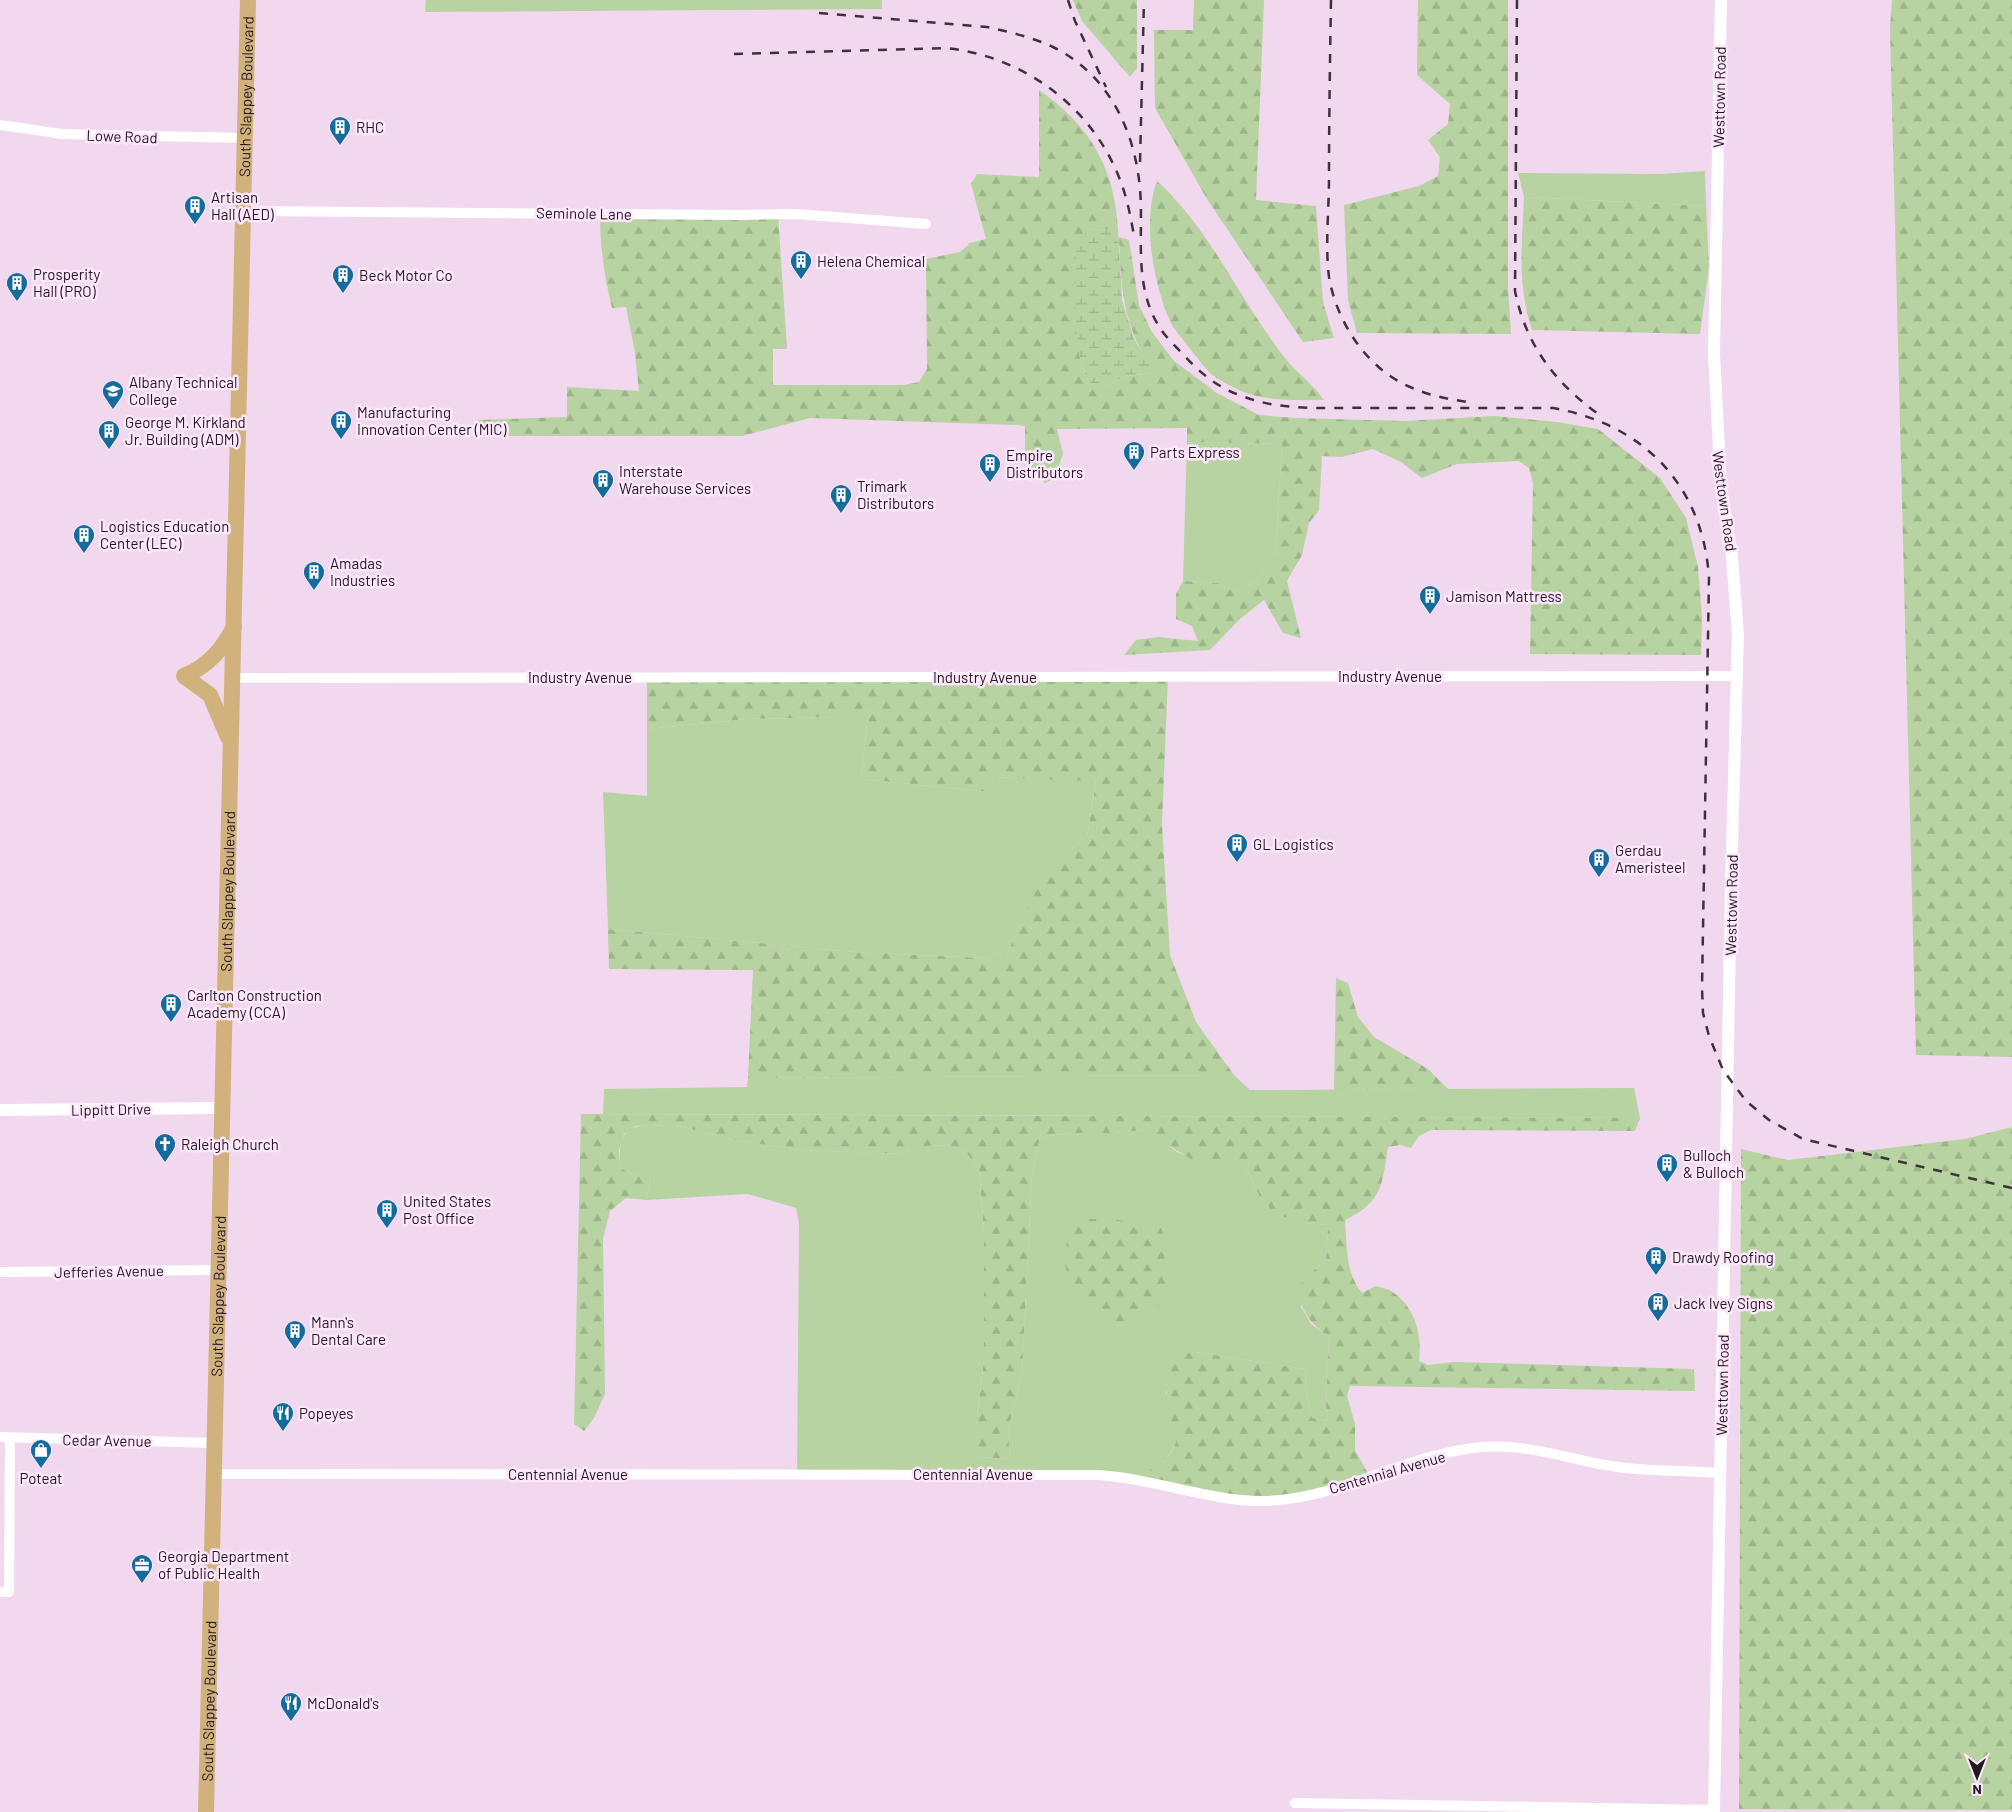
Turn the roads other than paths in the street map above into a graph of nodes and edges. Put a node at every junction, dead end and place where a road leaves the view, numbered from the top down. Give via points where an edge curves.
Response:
1 (248, 0) edge
2 (1720, 0) edge
3 (0, 125) edge
4 (245, 138) junction
5 (242, 211) junction
6 (926, 224) dead end
7 (234, 626) junction
8 (1736, 676) junction
9 (234, 678) junction
10 (232, 746) junction
11 (223, 1108) junction
12 (0, 1110) edge
13 (218, 1270) junction
14 (0, 1272) edge
15 (5, 1438) edge
16 (214, 1443) junction
17 (1720, 1473) junction
18 (214, 1474) junction
19 (0, 1592) edge
20 (1295, 1802) dead end
21 (1714, 1811) edge
22 (206, 1812) edge

1 - 4 main road, South Slappey Boulevard
2 - 8 street, Westtown Road via 1714,354 1721,487 1737,603
3 - 4 street, Lowe Road via 62,134
4 - 5 main road, South Slappey Boulevard
5 - 6 street, Seminole Lane via 796,214
5 - 7 main road, South Slappey Boulevard
7 - 9 main road, South Slappey Boulevard
7 - 10 main road via 214,658 184,676 210,695
8 - 9 street, Industry Avenue
8 - 17 street, Westtown Road
9 - 10 main road, South Slappey Boulevard
10 - 11 main road, South Slappey Boulevard
11 - 12 street, Lippitt Drive
11 - 13 main road, South Slappey Boulevard
13 - 14 street, Jefferies Avenue
13 - 16 main road, South Slappey Boulevard
15 - 16 street, Cedar Avenue
15 - 19 street via 9,1592
16 - 18 main road, South Slappey Boulevard
17 - 18 street, Centennial Avenue via 1642,1470 1537,1450 1479,1447 1444,1454 1303,1496 1265,1501 1124,1476 1098,1475
17 - 21 street, Westtown Road
18 - 22 main road, South Slappey Boulevard
20 - 21 street

